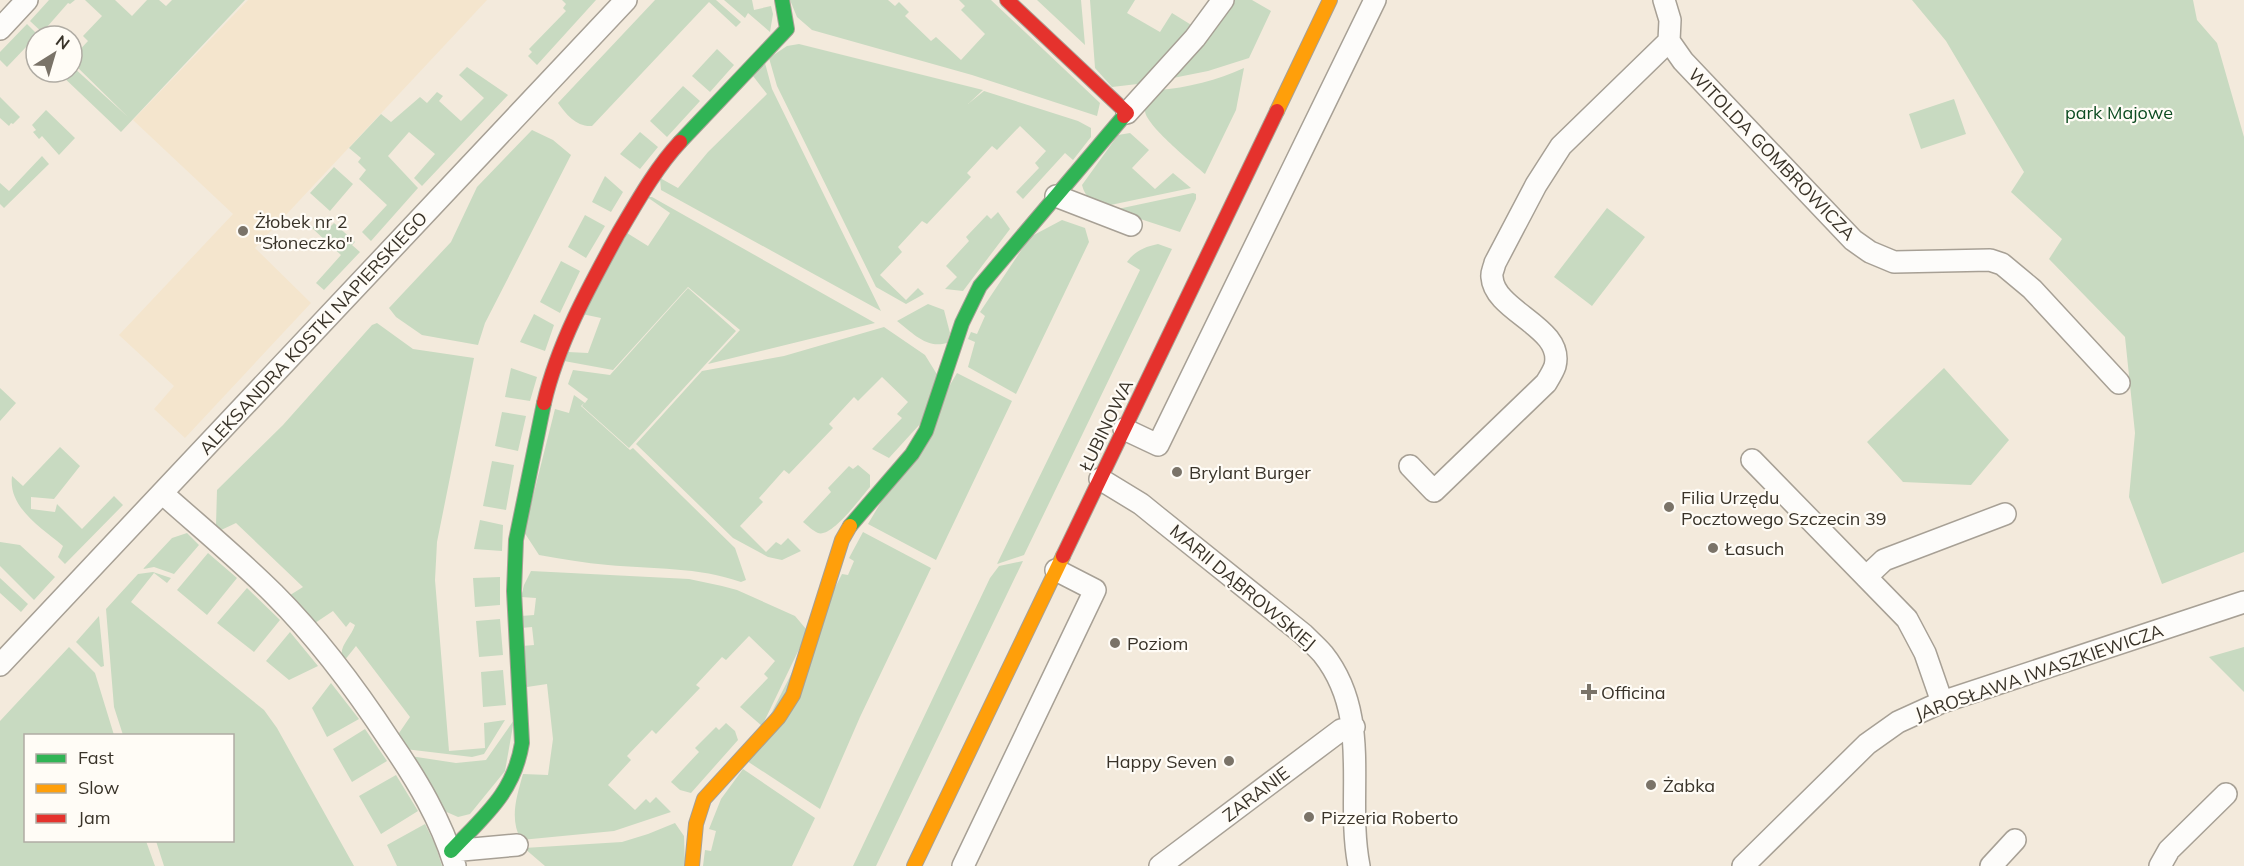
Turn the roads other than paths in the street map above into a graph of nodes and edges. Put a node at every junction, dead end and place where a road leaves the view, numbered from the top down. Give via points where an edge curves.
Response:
1 (27, 0) edge
2 (626, 0) edge
3 (782, 0) edge
4 (1007, 0) edge
5 (1223, 0) edge
6 (1330, 0) edge
7 (1375, 0) edge
8 (1664, 0) edge
9 (0, 29) edge
10 (1669, 41) junction
11 (1127, 113) junction
12 (1056, 196) junction
13 (1131, 225) dead end
14 (2119, 383) dead end
15 (1124, 429) junction
16 (1752, 460) dead end
17 (1410, 466) dead end
18 (1100, 479) junction
19 (162, 493) junction
20 (2005, 514) dead end
21 (1056, 570) junction
22 (1866, 577) junction
23 (2244, 602) edge
24 (0, 665) edge
25 (1942, 702) junction
26 (1354, 727) junction
27 (2226, 794) dead end
28 (2015, 840) dead end
29 (517, 845) dead end
30 (453, 858) edge
31 (692, 866) edge
32 (914, 866) edge
33 (963, 866) edge
34 (1160, 866) edge
35 (1359, 866) edge
36 (1743, 866) edge
37 (1991, 866) edge
38 (2160, 866) edge

1 - 9 street
2 - 19 street, ALEKSANDRA KOSTKI NAPIERSKIEGO
3 - 30 street via 787,29 656,172 602,263 569,330 548,390 516,540 513,584 522,743 519,761 502,797
4 - 11 street
5 - 11 street via 1195,38
6 - 15 street, ŁUBINOWA
7 - 15 street via 1158,445
8 - 10 street via 1670,20
10 - 14 street, WITOLDA GOMBROWICZA via 1721,103 1853,240 1894,262 1990,260 2002,264 2032,288
10 - 17 street via 1561,146 1495,263 1491,276 1495,287 1544,334 1554,350 1555,366 1546,383 1434,491
11 - 12 street
12 - 13 street
12 - 31 street via 974,295 926,431 842,540 793,695 779,717 704,799 696,824
15 - 18 street, ŁUBINOWA
16 - 22 street
18 - 21 street, ŁUBINOWA
18 - 26 street, MARII DĄBROWSKIEJ via 1141,504 1303,634 1323,654 1340,681
19 - 24 street, ALEKSANDRA KOSTKI NAPIERSKIEGO
19 - 30 street via 274,594 343,675 415,778
20 - 22 street via 1884,560
21 - 32 street, ŁUBINOWA
21 - 33 street via 1095,590
22 - 25 street via 1907,619 1925,652
23 - 25 street, JAROSŁAWA IWASZKIEWICZA
25 - 36 street, JAROSŁAWA IWASZKIEWICZA via 1898,722 1867,744
26 - 34 street, ZARANIE via 1341,730
26 - 35 street, MARII DĄBROWSKIEJ via 1355,848
27 - 38 street via 2169,850
28 - 37 street
29 - 30 street

